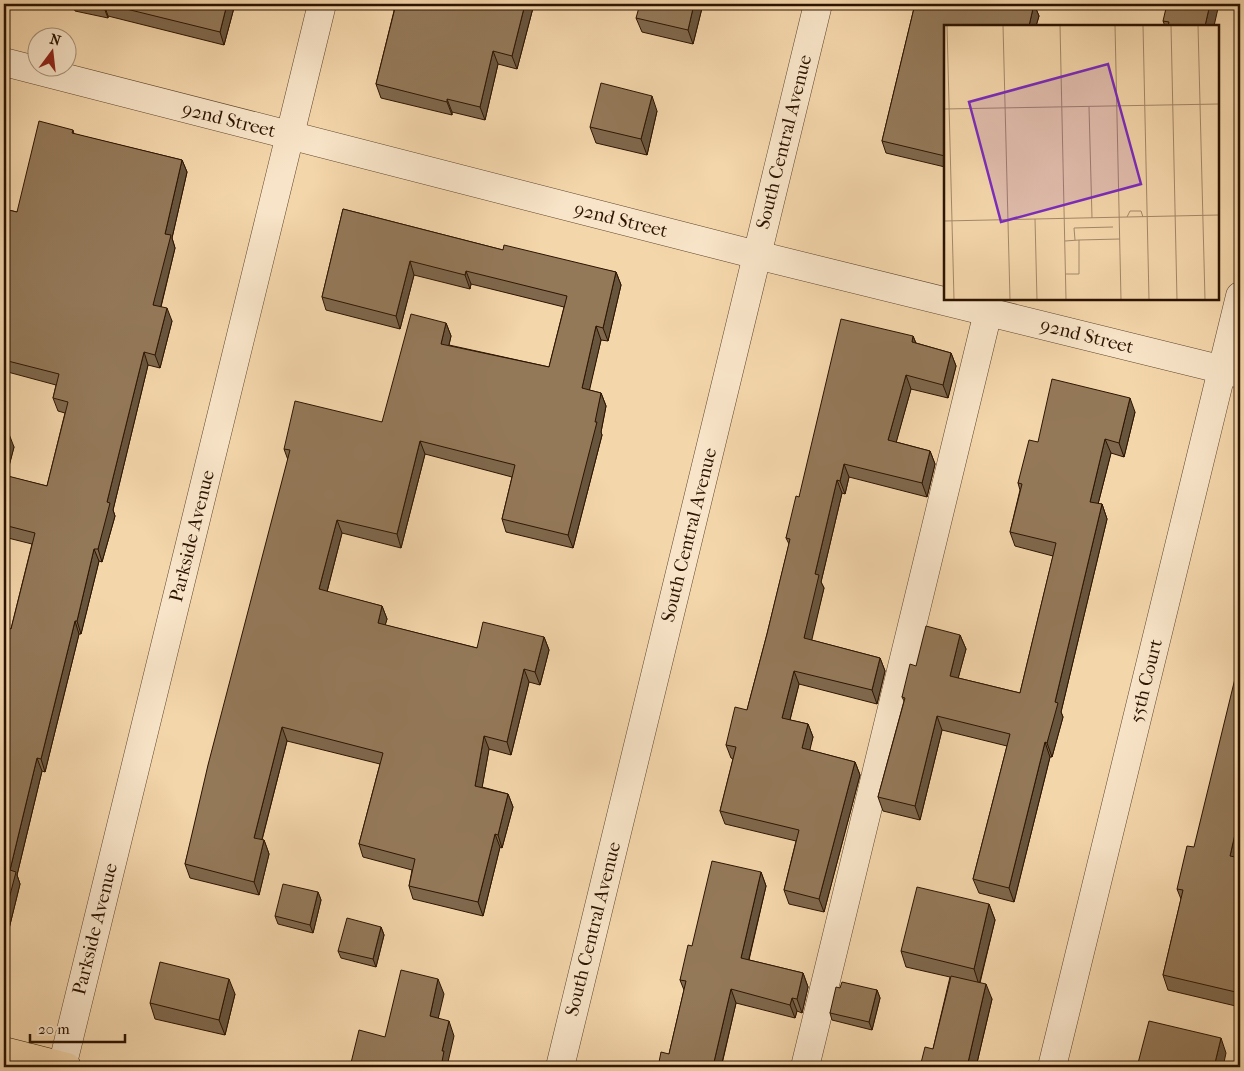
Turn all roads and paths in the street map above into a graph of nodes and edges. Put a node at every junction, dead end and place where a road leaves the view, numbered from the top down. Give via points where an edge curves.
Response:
1 (322, 4) edge
2 (818, 4) edge
3 (4, 62) edge
4 (290, 135) junction
5 (757, 255) junction
6 (1240, 296) edge
7 (988, 312) junction
8 (1231, 372) edge
9 (4, 1051) edge
10 (64, 1067) edge
11 (560, 1067) edge
12 (805, 1067) edge
13 (1052, 1067) edge

1 - 4 street, Parkside Avenue
2 - 5 street, South Central Avenue
3 - 4 street, 92nd Street
4 - 5 street, 92nd Street
4 - 10 street, Parkside Avenue
5 - 7 street, 92nd Street
5 - 11 street, South Central Avenue
6 - 8 street, 55th Court
7 - 8 street, 92nd Street
7 - 12 street
8 - 13 street, 55th Court
9 - 10 main road

